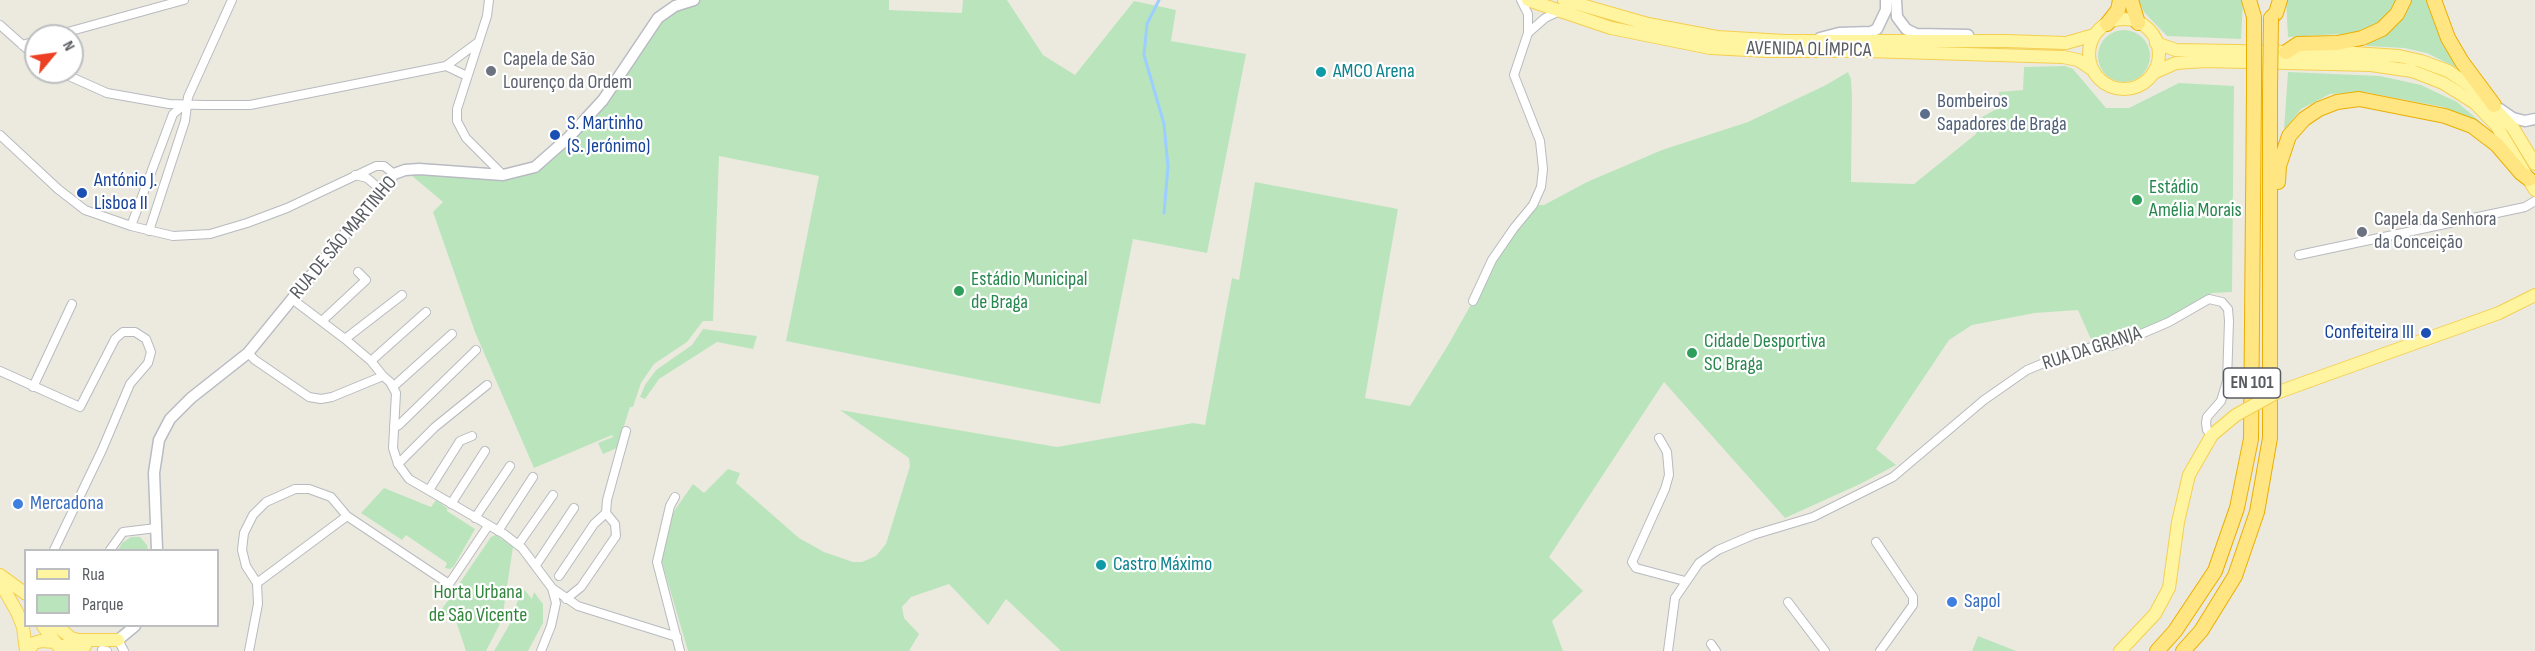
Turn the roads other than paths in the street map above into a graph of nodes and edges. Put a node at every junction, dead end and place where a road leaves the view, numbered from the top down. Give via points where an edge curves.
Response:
1 (184, 0) edge
2 (232, 0) edge
3 (489, 0) edge
4 (694, 0) edge
5 (1521, 0) edge
6 (1528, 0) edge
7 (1887, 0) edge
8 (1896, 0) edge
9 (2120, 0) edge
10 (2131, 0) edge
11 (2249, 0) edge
12 (2254, 0) edge
13 (2272, 0) edge
14 (2280, 0) edge
15 (2404, 0) edge
16 (2434, 0) edge
17 (1562, 6) edge
18 (2254, 17) junction
19 (2271, 18) junction
20 (2138, 23) junction
21 (2108, 24) junction
22 (0, 25) edge
23 (84, 27) edge
24 (1528, 33) junction
25 (2094, 35) junction
26 (1813, 40) junction
27 (2006, 41) junction
28 (478, 42) junction
29 (2156, 43) junction
30 (22, 45) edge
31 (2286, 52) junction
32 (446, 66) junction
33 (2093, 70) junction
34 (2153, 73) junction
35 (467, 76) junction
36 (84, 83) edge
37 (185, 104) junction
38 (2494, 105) junction
39 (2535, 119) edge
40 (0, 135) edge
41 (2535, 164) edge
42 (394, 174) junction
43 (354, 175) junction
44 (503, 175) junction
45 (2532, 184) edge
46 (380, 189) junction
47 (2535, 201) edge
48 (131, 226) junction
49 (149, 231) junction
50 (2299, 255) dead end
51 (358, 272) dead end
52 (2535, 287) edge
53 (2271, 294) junction
54 (402, 295) dead end
55 (2535, 295) edge
56 (292, 298) junction
57 (1473, 301) dead end
58 (72, 304) dead end
59 (2513, 306) junction
60 (426, 312) dead end
61 (322, 321) junction
62 (452, 333) dead end
63 (345, 339) junction
64 (476, 350) dead end
65 (248, 353) junction
66 (371, 361) junction
67 (0, 371) edge
68 (383, 376) junction
69 (487, 385) dead end
70 (394, 386) junction
71 (33, 387) junction
72 (394, 427) junction
73 (626, 431) dead end
74 (2212, 435) junction
75 (472, 436) dead end
76 (1659, 438) dead end
77 (485, 451) dead end
78 (398, 464) junction
79 (510, 466) dead end
80 (533, 477) dead end
81 (429, 490) junction
82 (553, 495) dead end
83 (675, 497) dead end
84 (451, 504) junction
85 (574, 508) dead end
86 (606, 513) junction
87 (347, 516) junction
88 (475, 518) junction
89 (488, 526) junction
90 (156, 528) junction
91 (498, 531) junction
92 (1876, 542) dead end
93 (518, 545) junction
94 (54, 549) edge
95 (111, 549) edge
96 (157, 549) edge
97 (536, 565) junction
98 (559, 576) dead end
99 (3, 580) edge
100 (1685, 581) junction
101 (257, 583) junction
102 (552, 588) junction
103 (24, 593) edge
104 (566, 599) junction
105 (24, 600) edge
106 (1788, 602) dead end
107 (44, 627) edge
108 (58, 627) edge
109 (134, 627) edge
110 (677, 637) junction
111 (58, 646) edge
112 (108, 648) edge
113 (27, 651) edge
114 (249, 651) edge
115 (541, 651) edge
116 (680, 651) edge
117 (1668, 651) edge
118 (1825, 651) edge
119 (1880, 651) edge
120 (2120, 651) edge
121 (2157, 651) edge
122 (2183, 651) edge

1 - 23 street
2 - 37 street
3 - 28 street
4 - 44 street, RUA DE SÃO MARTINHO via 675,6 658,18 603,100 549,156 535,168
5 - 24 street via 1528,14
6 - 17 main road, AVENIDA OLÍMPICA
7 - 26 street via 1877,29
8 - 27 street via 1897,17 1916,34 1994,36
9 - 21 highway
10 - 20 highway
11 - 18 highway
12 - 18 highway, EN 101
13 - 19 highway, EN 101
14 - 19 highway
15 - 31 highway via 2382,29 2362,38 2298,44
16 - 38 highway via 2448,38
17 - 24 street
17 - 26 main road, AVENIDA OLÍMPICA via 1717,36
17 - 33 main road, AVENIDA OLÍMPICA via 1611,28 1710,48 2063,57 2078,60
18 - 121 highway, EN 101, bridge via 2251,439 2237,508 2216,571
19 - 53 highway, EN 101, bridge
20 - 21 main road via 2126,20
20 - 29 main road
21 - 25 main road, AVENIDA OLÍMPICA
22 - 30 street
24 - 57 street via 1514,75 1540,141 1541,188 1492,260
25 - 27 main road, AVENIDA OLÍMPICA via 2066,43
25 - 33 main road via 2089,56
26 - 27 main road, AVENIDA OLÍMPICA
28 - 32 street
28 - 35 street
29 - 31 main road via 2176,50
29 - 34 main road via 2158,58
31 - 38 main road via 2399,56 2421,61 2455,76
32 - 35 street
32 - 37 street via 250,105
33 - 34 main road, AVENIDA OLÍMPICA via 2103,82 2126,89 2141,84
34 - 45 main road, AVENIDA OLÍMPICA via 2176,63 2205,62 2372,65 2412,71 2443,83 2475,104 2496,125
35 - 44 street via 457,121 466,138
36 - 37 street via 107,93
37 - 48 street via 173,114
37 - 49 street via 185,122
38 - 39 street via 2513,118
38 - 41 main road
40 - 48 street via 85,210
42 - 43 street via 384,166 376,166
42 - 44 street, RUA DE SÃO MARTINHO via 419,169
42 - 46 street, RUA DE SÃO MARTINHO
43 - 46 street via 367,178
43 - 49 street via 270,214 210,234 172,236
45 - 53 highway via 2497,145 2472,126 2445,116 2359,99 2319,109 2289,136 2279,166 2276,278
46 - 56 street, RUA DE SÃO MARTINHO
47 - 50 street via 2525,207
48 - 49 street
51 - 61 street via 366,280
52 - 59 main road, EN 101
53 - 122 highway, EN 101 via 2270,438 2257,512 2235,576 2201,631
54 - 63 street
55 - 59 main road, EN 101
56 - 61 street
56 - 65 street, RUA DE SÃO MARTINHO
58 - 71 street
59 - 74 main road, EN 101, bridge via 2276,393 2236,415
60 - 66 street
61 - 63 street
62 - 70 street
63 - 66 street
64 - 72 street
65 - 68 street via 309,397 332,397
65 - 90 street, RUA DE SÃO MARTINHO via 170,419 159,440 154,473
66 - 68 street
67 - 71 street
68 - 70 street
69 - 78 street via 435,427
70 - 72 street
71 - 94 street via 80,407 115,339 123,332 135,332 146,339 151,352 148,363 130,384
72 - 78 street via 393,447
73 - 86 street
74 - 100 street, RUA DA GRANJA via 2206,423 2221,400 2227,381 2229,321 2228,309 2222,302 2210,299 2169,322 2111,346 2099,345 2027,370 1984,400 1893,477 1813,518 1753,535 1718,550 1699,563
74 - 120 main road, EN 101 via 2189,475 2169,588 2155,614
75 - 81 street via 460,441
76 - 100 street via 1667,452 1669,475 1632,562 1636,568
77 - 84 street
78 - 81 street via 409,479
79 - 88 street
80 - 91 street
81 - 84 street
82 - 93 street
83 - 110 street via 657,561
84 - 88 street
85 - 97 street
86 - 98 street via 594,524
86 - 104 street via 615,524 616,536 581,587
87 - 89 street via 448,584
87 - 101 street
87 - 101 street via 331,497 309,489 295,489 266,502 253,515 244,533 242,550
88 - 89 street
89 - 91 street
90 - 95 street via 123,532
90 - 96 street, RUA DE SÃO MARTINHO
91 - 93 street
92 - 119 street via 1913,597 1913,605
93 - 97 street
97 - 102 street
99 - 103 main road
99 - 105 main road
99 - 113 main road via 23,627
100 - 117 street via 1676,598
101 - 114 street via 258,604
102 - 104 street
102 - 115 street via 556,603
104 - 110 street
106 - 118 street
107 - 111 main road
108 - 112 main road via 71,638
109 - 112 street
110 - 116 street
111 - 112 main road
111 - 113 main road via 40,641

